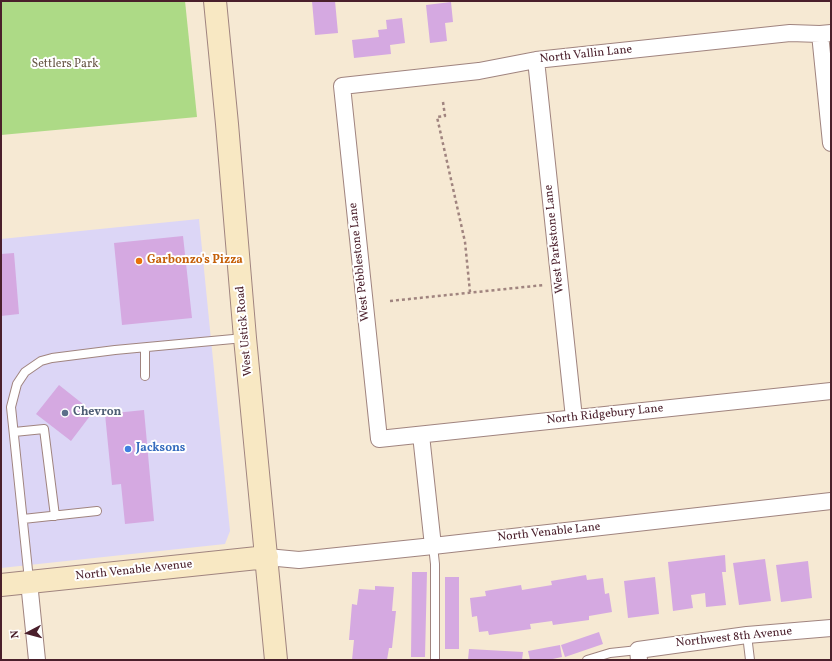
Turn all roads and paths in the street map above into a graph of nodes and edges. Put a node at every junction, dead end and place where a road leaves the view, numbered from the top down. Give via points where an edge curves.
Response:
1 (215, 1) edge
2 (826, 34) edge
3 (536, 60) junction
4 (342, 86) joint
5 (443, 102) dead end
6 (831, 143) edge
7 (550, 284) dead end
8 (470, 292) junction
9 (390, 301) dead end
10 (245, 338) junction
11 (144, 348) junction
12 (145, 376) dead end
13 (831, 391) edge
14 (574, 418) junction
15 (14, 432) junction
16 (421, 434) junction
17 (379, 439) joint
18 (831, 501) edge
19 (97, 511) dead end
20 (55, 516) junction
21 (23, 519) junction
22 (432, 546) junction
23 (267, 557) junction
24 (29, 582) junction
25 (1, 585) edge
26 (831, 628) edge
27 (747, 635) junction
28 (638, 655) edge
29 (37, 660) edge
30 (276, 660) edge
31 (435, 660) edge
32 (587, 660) edge
33 (750, 660) edge

1 - 10 main road, West Ustick Road
2 - 3 street, North Vallin Lane via 790,33
2 - 6 street
3 - 4 street, North Vallin Lane via 479,72
3 - 14 street, West Parkstone Lane
4 - 17 street, West Pebblestone Lane
5 - 8 path via 445,116 437,117 465,242
7 - 8 path
8 - 9 path
10 - 11 lane
10 - 23 main road, West Ustick Road
11 - 12 lane
11 - 15 lane via 42,361 25,372 17,384 11,407
13 - 14 street, North Ridgebury Lane
14 - 16 street, North Ridgebury Lane
15 - 20 lane via 44,429
15 - 21 lane
16 - 17 street, North Ridgebury Lane
16 - 22 street
18 - 22 street, North Venable Lane
19 - 20 lane
20 - 21 lane
21 - 24 lane
22 - 23 street, North Venable Lane via 299,560
22 - 31 lane via 435,564
23 - 24 main road, North Venable Avenue
23 - 30 main road, West Ustick Road
24 - 25 main road, North Venable Avenue
24 - 29 street
26 - 27 street, Northwest 8th Avenue
27 - 28 street, Northwest 8th Avenue
27 - 33 lane
28 - 32 lane via 610,653

